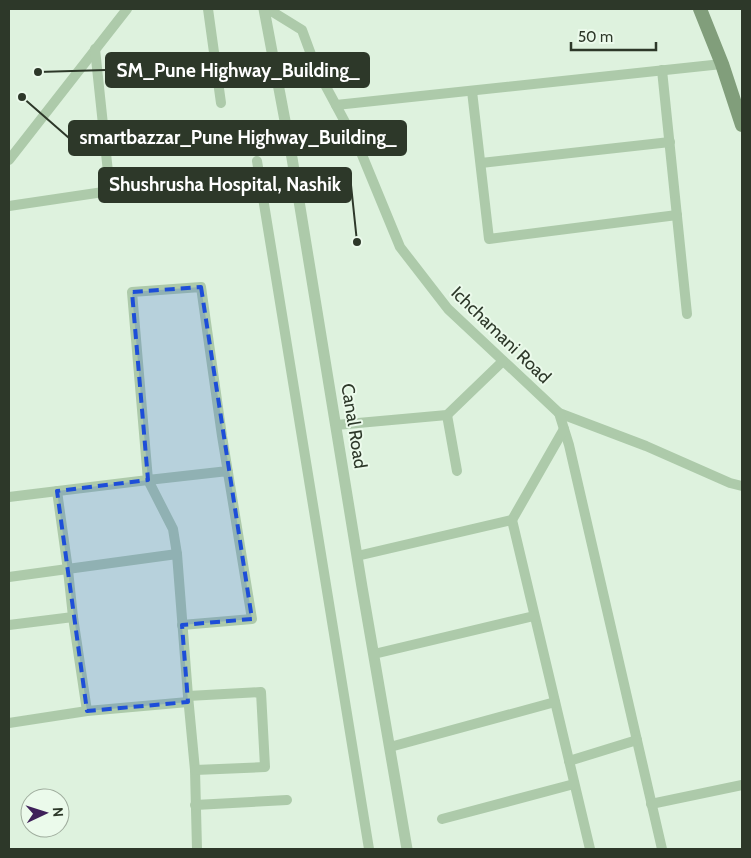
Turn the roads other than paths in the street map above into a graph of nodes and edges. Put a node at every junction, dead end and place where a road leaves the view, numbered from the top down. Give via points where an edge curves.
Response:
1 (127, 9) edge
2 (208, 9) edge
3 (264, 9) edge
4 (268, 9) edge
5 (700, 9) edge
6 (95, 50) junction
7 (722, 64) junction
8 (662, 70) junction
9 (472, 91) junction
10 (737, 95) edge
11 (221, 103) dead end
12 (336, 105) junction
13 (742, 124) edge
14 (670, 142) junction
15 (9, 160) edge
16 (257, 161) dead end
17 (480, 163) junction
18 (207, 187) dead end
19 (110, 191) junction
20 (9, 206) edge
21 (677, 215) junction
22 (687, 314) dead end
23 (503, 362) junction
24 (559, 413) junction
25 (447, 415) junction
26 (336, 425) junction
27 (564, 429) junction
28 (228, 471) junction
29 (457, 471) dead end
30 (148, 480) junction
31 (742, 486) edge
32 (57, 491) junction
33 (9, 497) edge
34 (512, 520) junction
35 (177, 554) junction
36 (357, 556) junction
37 (68, 570) junction
38 (9, 577) edge
39 (534, 616) junction
40 (73, 617) junction
41 (182, 625) junction
42 (9, 626) edge
43 (374, 654) junction
44 (188, 699) junction
45 (555, 702) junction
46 (87, 711) junction
47 (9, 723) edge
48 (637, 740) junction
49 (390, 747) junction
50 (569, 761) junction
51 (195, 770) junction
52 (574, 784) junction
53 (742, 785) edge
54 (286, 800) dead end
55 (651, 804) junction
56 (195, 805) junction
57 (442, 819) dead end
58 (197, 849) edge
59 (369, 849) edge
60 (407, 849) edge
61 (590, 849) edge
62 (662, 849) edge

1 - 6 street
2 - 11 street
3 - 26 street, Canal Road
4 - 12 street, Ichchamani Road via 302,30 316,68
5 - 7 main road
6 - 15 street
6 - 19 street
7 - 8 street
7 - 10 main road
8 - 9 street
8 - 14 street
9 - 12 street
9 - 17 street
10 - 13 main road
12 - 23 street, Ichchamani Road via 360,150 400,247 448,309
14 - 17 street
14 - 21 street
16 - 59 street
17 - 21 street via 489,239
18 - 19 street via 116,197
19 - 20 street
21 - 22 street
23 - 24 street, Ichchamani Road
23 - 25 street
24 - 27 street
24 - 31 street, Ichchamani Road
25 - 26 street
25 - 29 street
26 - 36 street, Canal Road
27 - 34 street
27 - 48 street
28 - 30 street
28 - 30 street via 201,287 132,292
28 - 41 street via 252,619
30 - 32 street
30 - 35 street via 173,529
32 - 33 street
32 - 37 street
34 - 36 street
34 - 39 street
35 - 37 street
35 - 41 street
36 - 43 street, Canal Road
37 - 38 street
37 - 40 street
39 - 43 street
39 - 45 street
40 - 42 street
40 - 46 street
41 - 44 street
43 - 49 street, Canal Road
44 - 46 street
44 - 51 street
44 - 51 street via 261,692 265,767
45 - 49 street
45 - 50 street
46 - 47 street
48 - 50 street
48 - 55 street
49 - 60 street, Canal Road
50 - 52 street
51 - 56 street
52 - 57 street
52 - 61 street
53 - 55 street
54 - 56 street
55 - 62 street
56 - 58 street

